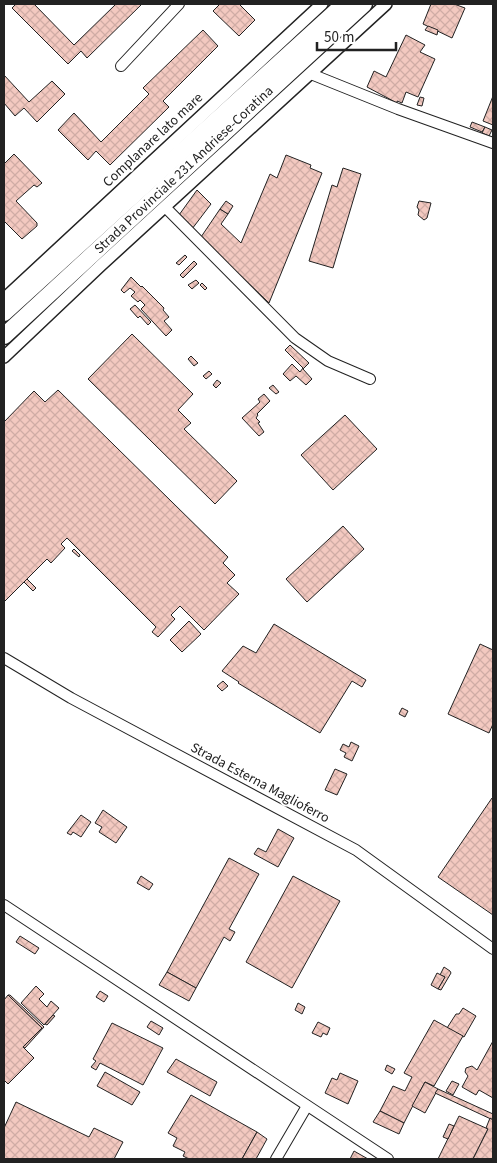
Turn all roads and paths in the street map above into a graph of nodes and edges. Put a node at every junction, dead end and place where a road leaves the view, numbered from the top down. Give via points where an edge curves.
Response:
1 (179, 4) edge
2 (322, 4) edge
3 (344, 4) edge
4 (364, 4) edge
5 (386, 4) edge
6 (121, 66) dead end
7 (311, 74) junction
8 (493, 143) edge
9 (165, 207) junction
10 (4, 299) edge
11 (4, 313) edge
12 (4, 336) edge
13 (4, 357) edge
14 (370, 379) dead end
15 (4, 658) edge
16 (4, 905) edge
17 (493, 949) edge
18 (307, 1106) junction
19 (276, 1159) edge
20 (388, 1159) edge

1 - 6 street
2 - 10 street, Complanare lato mare
3 - 11 highway, Strada Provinciale 231 Andriese-Coratina
4 - 12 highway, Strada Provinciale 231 Andriese-Coratina
5 - 7 street
7 - 8 street
7 - 9 street
9 - 13 street
9 - 14 street via 295,338 328,360
15 - 17 street, Strada Esterna Maglioferro via 71,698 356,850
16 - 18 street
18 - 19 street
18 - 20 street

